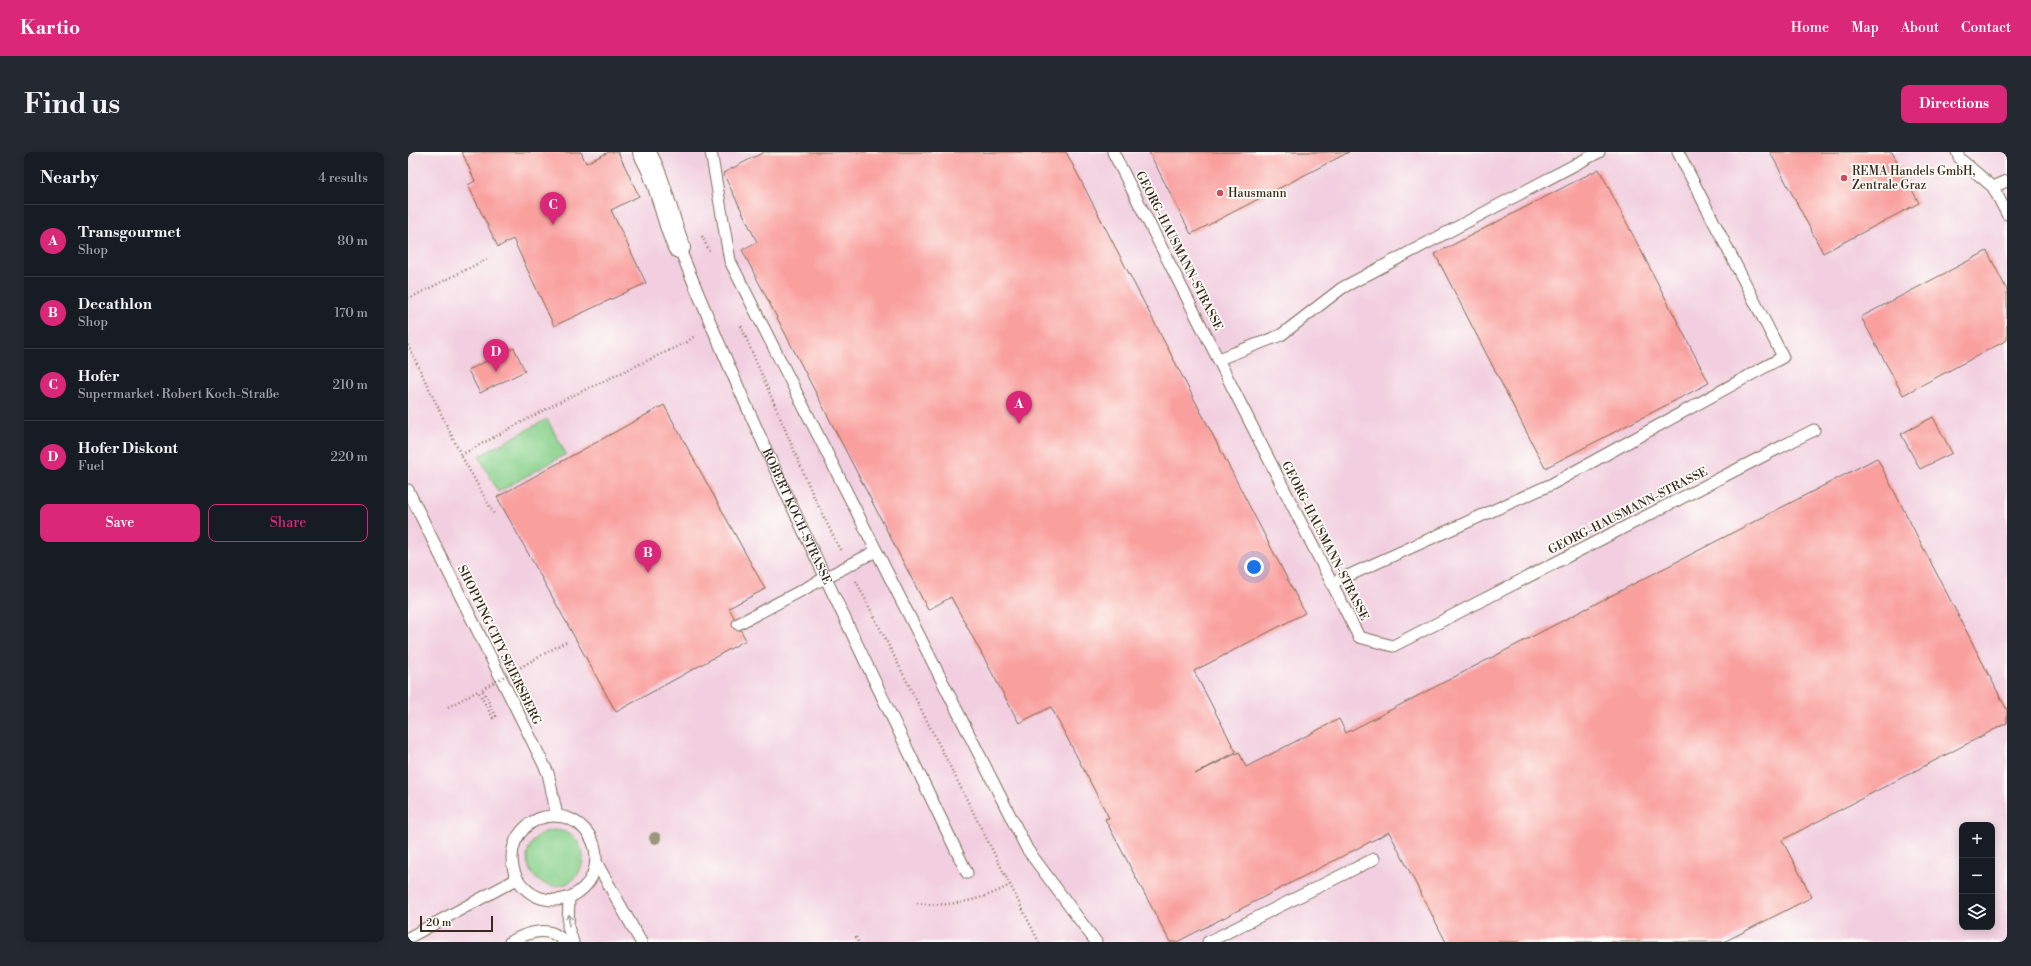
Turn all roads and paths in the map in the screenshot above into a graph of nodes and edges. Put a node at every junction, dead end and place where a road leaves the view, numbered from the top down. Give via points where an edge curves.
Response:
1 (644, 152) edge
2 (710, 152) edge
3 (1113, 152) edge
4 (1599, 152) edge
5 (1678, 152) edge
6 (1957, 152) edge
7 (2007, 181) edge
8 (1993, 187) junction
9 (2007, 214) edge
10 (701, 234) dead end
11 (679, 248) joint
12 (711, 256) dead end
13 (487, 259) dead end
14 (408, 299) edge
15 (738, 321) dead end
16 (710, 323) junction
17 (408, 345) edge
18 (1219, 359) junction
19 (1814, 430) dead end
20 (461, 455) junction
21 (408, 490) edge
22 (495, 516) dead end
23 (876, 551) junction
24 (848, 565) junction
25 (826, 577) junction
26 (1332, 583) junction
27 (738, 624) dead end
28 (566, 642) dead end
29 (448, 707) dead end
30 (557, 816) junction
31 (1374, 859) dead end
32 (596, 862) junction
33 (967, 873) dead end
34 (517, 879) junction
35 (1010, 885) junction
36 (569, 898) junction
37 (917, 903) dead end
38 (856, 937) dead end
39 (408, 938) edge
40 (510, 942) edge
41 (564, 942) edge
42 (573, 942) edge
43 (641, 942) edge
44 (858, 942) edge
45 (1039, 942) edge
46 (1096, 942) edge
47 (1208, 942) edge

1 - 11 street, ROBERT KOCH-STRASSE via 651,164
2 - 23 lane via 730,261
3 - 18 lane, GEORG-HAUSMANN-STRASSE
4 - 18 lane via 1342,288 1281,335
5 - 26 lane via 1783,357 1552,484
6 - 8 lane via 1960,159
7 - 8 lane
8 - 9 lane
10 - 12 path
11 - 16 lane, ROBERT KOCH-STRASSE
13 - 14 path
15 - 24 path via 812,495
16 - 20 path via 687,342 559,402
16 - 25 lane, ROBERT KOCH-STRASSE
17 - 20 path
18 - 26 lane, GEORG-HAUSMANN-STRASSE
19 - 26 lane, GEORG-HAUSMANN-STRASSE via 1393,646 1359,637
20 - 22 path
21 - 30 lane, SHOPPING CITY SEIERSBERG via 548,773
23 - 24 lane
23 - 46 lane via 1027,849
24 - 25 lane
24 - 35 path
25 - 27 lane
25 - 33 lane, ROBERT KOCH-STRASSE
28 - 29 path, bridge via 482,689 496,716 493,718 478,691
30 - 32 lane via 566,817 583,827 594,843
30 - 34 lane via 537,819 528,824 516,840 512,860
31 - 47 lane
32 - 36 lane via 594,874 588,884
32 - 43 lane
34 - 36 lane via 528,892 544,900 557,901
34 - 39 lane
35 - 37 path via 996,893 968,900 934,906
35 - 45 path
42 -> 36 lane via 568,927
38 - 44 path
40 - 41 lane via 522,935 542,930 560,937

